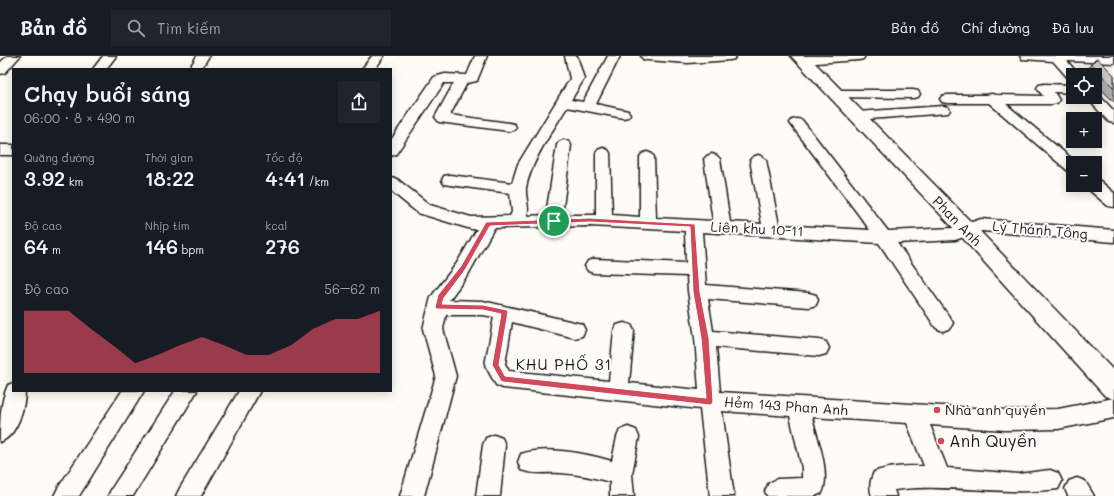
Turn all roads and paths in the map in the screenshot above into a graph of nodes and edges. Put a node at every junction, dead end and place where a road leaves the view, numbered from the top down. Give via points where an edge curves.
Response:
1 (14, 56) edge
2 (110, 56) edge
3 (203, 56) edge
4 (378, 56) edge
5 (481, 56) edge
6 (571, 56) edge
7 (614, 56) edge
8 (647, 56) edge
9 (730, 56) edge
10 (859, 56) edge
11 (1026, 56) edge
12 (1052, 57) edge
13 (800, 58) edge
14 (1114, 59) edge
15 (100, 68) edge
16 (196, 68) edge
17 (369, 68) edge
18 (1066, 69) edge
19 (0, 70) edge
20 (462, 80) junction
21 (1066, 89) edge
22 (836, 94) junction
23 (913, 94) dead end
24 (991, 98) junction
25 (563, 102) junction
26 (1100, 104) edge
27 (588, 106) junction
28 (623, 114) dead end
29 (857, 116) junction
30 (1114, 119) edge
31 (798, 123) dead end
32 (509, 127) dead end
33 (564, 146) dead end
34 (0, 150) edge
35 (12, 150) edge
36 (392, 150) edge
37 (603, 153) dead end
38 (647, 157) dead end
39 (712, 159) dead end
40 (758, 160) dead end
41 (1066, 162) edge
42 (450, 180) dead end
43 (392, 184) edge
44 (518, 189) junction
45 (1102, 192) edge
46 (1114, 202) edge
47 (604, 220) junction
48 (554, 221) junction
49 (517, 222) junction
50 (648, 223) junction
51 (488, 224) junction
52 (693, 225) junction
53 (722, 227) junction
54 (966, 229) junction
55 (772, 230) junction
56 (1114, 236) edge
57 (884, 237) junction
58 (594, 266) dead end
59 (695, 270) junction
60 (696, 292) junction
61 (808, 300) dead end
62 (438, 307) junction
63 (504, 312) junction
64 (943, 322) dead end
65 (575, 330) dead end
66 (624, 331) dead end
67 (705, 338) junction
68 (819, 348) dead end
69 (1114, 388) edge
70 (15, 392) edge
71 (133, 392) edge
72 (186, 392) edge
73 (249, 392) edge
74 (618, 392) junction
75 (710, 401) junction
76 (799, 407) junction
77 (1114, 408) edge
78 (915, 415) junction
79 (0, 432) edge
80 (628, 437) dead end
81 (494, 445) dead end
82 (529, 462) dead end
83 (940, 478) junction
84 (1050, 481) dead end
85 (621, 485) edge
86 (777, 491) dead end
87 (66, 496) edge
88 (120, 496) edge
89 (188, 496) edge
90 (412, 496) edge
91 (488, 496) edge
92 (722, 496) edge
93 (884, 496) edge

1 - 19 street
2 - 15 street
3 - 16 street
4 - 17 street
5 - 20 street via 472,78
6 - 25 street via 577,79
7 - 27 street
8 - 9 street via 685,60
10 - 13 street
11 - 12 street
12 - 14 street
12 - 18 street
13 - 22 main road, Phan Anh
20 - 32 street via 442,117
20 - 36 street via 439,80
21 - 24 street via 1044,88 1052,100
22 - 23 street
22 - 29 main road, Phan Anh
24 - 29 street
24 - 41 street
25 - 27 street
25 - 44 street via 526,164
26 - 30 street
27 - 28 street
29 - 54 main road, Phan Anh
31 - 57 street
33 - 48 street
34 - 35 street
37 - 47 street
38 - 50 street
39 - 53 street
40 - 55 street
42 - 44 street
43 - 51 street, Liên khu 10-11 via 424,209 471,223
44 - 49 street via 520,212
45 - 46 street
47 - 48 street, Liên khu 10-11
47 - 50 street, Liên khu 10-11
48 - 49 street, Liên khu 10-11
49 - 51 street, Liên khu 10-11
50 - 52 street, Liên khu 10-11
51 - 62 street via 463,268 440,297
52 - 53 street, Liên khu 10-11
52 - 59 street
53 - 55 street, Liên khu 10-11
54 - 56 street, Lý Thánh Tông via 981,224
54 - 57 street, Liên khu 10-11 via 955,234
54 - 69 main road, Phan Anh
55 - 57 street, Liên khu 10-11
57 - 64 street
58 - 59 street
59 - 60 street
60 - 61 street
60 - 67 street
62 - 63 street via 483,308
62 - 90 street via 433,329 446,376
63 - 65 street
63 - 74 street, Hẻm 143 Phan Anh via 495,365 503,379
66 - 74 street
67 - 68 street
67 - 75 street
70 - 79 street via 15,400
71 - 87 street
72 - 88 street
73 - 89 street
74 - 75 street, Hẻm 143 Phan Anh
75 - 76 street, Hẻm 143 Phan Anh
75 - 92 street
76 - 78 street, Hẻm 143 Phan Anh
76 - 86 street via 813,468 814,485 802,489
77 - 78 street, Hẻm 143 Phan Anh via 1051,419 1005,420
78 - 83 street
80 - 85 street via 623,456
81 - 91 street
82 - 85 street via 589,465
83 - 84 street via 1014,485
83 - 93 street via 902,476 882,480

